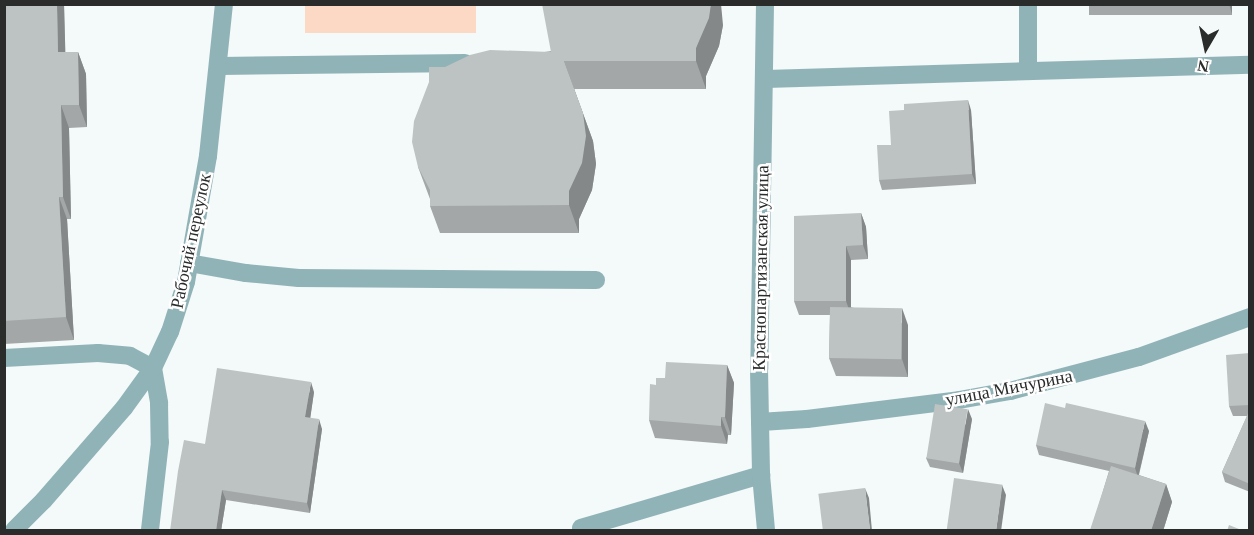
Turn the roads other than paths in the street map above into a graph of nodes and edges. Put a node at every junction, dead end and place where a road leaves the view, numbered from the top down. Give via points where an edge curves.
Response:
1 (224, 4) edge
2 (765, 4) edge
3 (1028, 4) edge
4 (465, 63) edge
5 (1250, 65) edge
6 (220, 66) junction
7 (1028, 70) junction
8 (766, 79) junction
9 (189, 263) junction
10 (596, 280) dead end
11 (1250, 317) edge
12 (4, 358) edge
13 (153, 368) junction
14 (760, 422) junction
15 (761, 475) junction
16 (581, 528) dead end
17 (14, 531) edge
18 (150, 531) edge
19 (766, 531) edge

1 - 6 street, Рабочий переулок
2 - 8 street, Краснопартизанская улица
3 - 7 street
4 - 6 street
5 - 7 street
6 - 9 street, Рабочий переулок
7 - 8 street
8 - 14 street, Краснопартизанская улица
9 - 10 street via 300,278
9 - 13 street, Рабочий переулок via 170,332
11 - 14 street, улица Мичурина via 1138,357 1010,391
12 - 13 street via 98,353 130,356
13 - 17 street, Рабочий переулок via 124,408
13 - 18 street via 160,442
14 - 15 street, Краснопартизанская улица
15 - 16 street
15 - 19 street, Краснопартизанская улица

